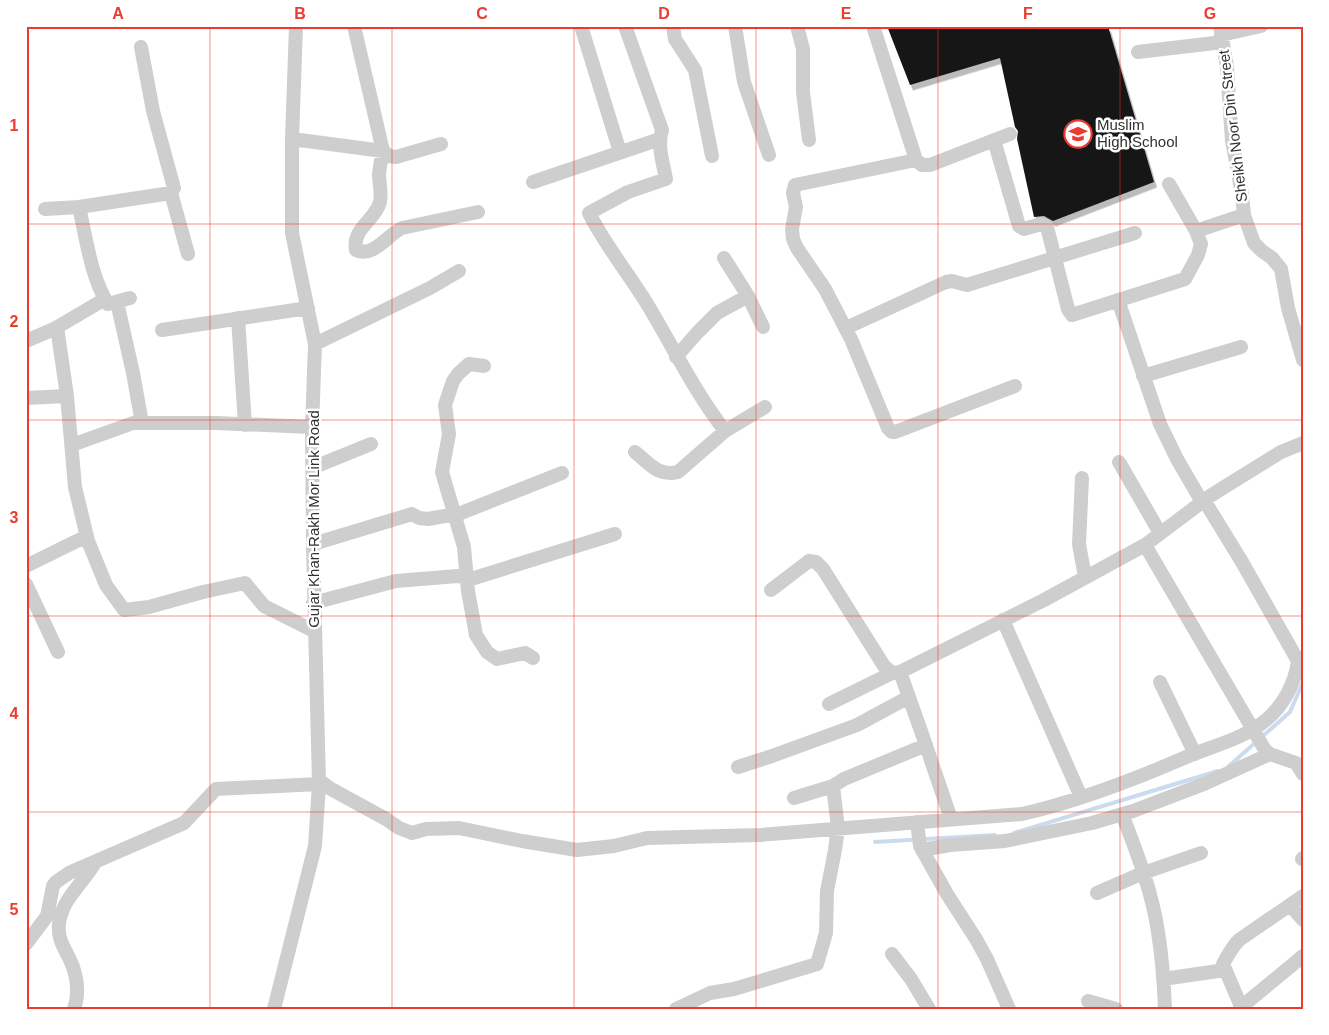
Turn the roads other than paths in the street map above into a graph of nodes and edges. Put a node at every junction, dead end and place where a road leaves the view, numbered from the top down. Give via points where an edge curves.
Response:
1 (296, 26) edge
2 (354, 26) edge
3 (581, 26) edge
4 (625, 26) edge
5 (673, 26) edge
6 (735, 26) edge
7 (797, 26) edge
8 (874, 26) edge
9 (1261, 26) edge
10 (1221, 34) edge
11 (141, 48) dead end
12 (1138, 52) dead end
13 (1010, 134) dead end
14 (292, 138) junction
15 (660, 139) junction
16 (809, 140) dead end
17 (994, 140) junction
18 (441, 144) dead end
19 (383, 151) junction
20 (620, 152) junction
21 (769, 155) dead end
22 (712, 156) dead end
23 (916, 160) junction
24 (534, 182) dead end
25 (1169, 184) dead end
26 (172, 193) junction
27 (79, 206) junction
28 (45, 209) dead end
29 (478, 212) dead end
30 (1244, 215) junction
31 (1196, 231) junction
32 (1135, 233) dead end
33 (188, 254) dead end
34 (724, 258) dead end
35 (1055, 259) junction
36 (459, 271) dead end
37 (748, 296) junction
38 (117, 300) junction
39 (1118, 300) junction
40 (308, 308) junction
41 (238, 318) junction
42 (57, 327) junction
43 (763, 327) dead end
44 (846, 328) junction
45 (162, 330) dead end
46 (26, 341) edge
47 (315, 344) junction
48 (1241, 347) dead end
49 (676, 357) junction
50 (1303, 360) edge
51 (484, 366) dead end
52 (1143, 376) junction
53 (1015, 386) dead end
54 (67, 396) junction
55 (26, 398) edge
56 (764, 407) dead end
57 (142, 423) junction
58 (245, 424) junction
59 (312, 427) junction
60 (726, 431) junction
61 (1303, 443) edge
62 (371, 444) dead end
63 (72, 446) junction
64 (635, 452) dead end
65 (1119, 462) dead end
66 (312, 468) junction
67 (562, 473) dead end
68 (1082, 478) dead end
69 (1203, 501) junction
70 (455, 514) junction
71 (1160, 533) junction
72 (614, 534) dead end
73 (87, 536) junction
74 (313, 544) junction
75 (1145, 545) junction
76 (26, 566) edge
77 (1085, 577) junction
78 (466, 578) junction
79 (26, 584) edge
80 (771, 590) dead end
81 (314, 603) junction
82 (1003, 620) junction
83 (314, 631) junction
84 (58, 652) dead end
85 (533, 658) dead end
86 (896, 672) junction
87 (1160, 682) dead end
88 (909, 697) junction
89 (829, 704) dead end
90 (1254, 730) junction
91 (926, 745) junction
92 (1267, 751) junction
93 (1195, 754) junction
94 (738, 767) dead end
95 (1303, 774) edge
96 (319, 782) junction
97 (833, 786) junction
98 (1081, 797) junction
99 (794, 798) dead end
100 (1122, 814) junction
101 (951, 819) junction
102 (1056, 819) junction
103 (918, 826) junction
104 (837, 831) junction
105 (921, 848) junction
106 (1201, 853) dead end
107 (96, 861) junction
108 (1143, 873) junction
109 (1097, 892) dead end
110 (1303, 896) edge
111 (1290, 905) junction
112 (1303, 920) edge
113 (26, 944) edge
114 (892, 954) dead end
115 (1303, 956) edge
116 (1225, 970) junction
117 (1163, 979) junction
118 (1088, 1001) dead end
119 (1240, 1008) edge
120 (74, 1009) edge
121 (274, 1009) edge
122 (676, 1009) edge
123 (929, 1009) edge
124 (1008, 1009) edge
125 (1116, 1009) edge
126 (1165, 1009) edge

1 - 14 street, Gujar Khan-Rakh Mor Link Road
2 - 19 street
3 - 20 street
4 - 15 street via 662,130
5 - 22 street via 675,39 694,70
6 - 21 street via 744,82
7 - 16 street via 803,49 803,92
8 - 23 street
9 - 10 street
10 - 12 street
10 - 30 street, Sheikh Noor Din Street via 1228,67 1232,141
11 - 26 street via 153,111 173,180
13 - 17 street
14 - 19 street
14 - 40 street, Gujar Khan-Rakh Mor Link Road via 292,233
15 - 20 street
15 - 49 street via 666,178 628,192 589,213
17 - 23 street via 930,165 922,165
17 - 35 street via 1019,226 1024,229 1041,224 1047,227
18 - 19 street via 396,158
19 - 29 street via 379,175 381,201 357,236 354,242 356,250 372,250 402,228
20 - 24 street
23 - 44 street via 795,185 793,239
25 - 31 street
26 - 27 street
26 - 33 street
27 - 28 street
27 - 38 street via 99,287
30 - 31 street
30 - 50 street, Sheikh Noor Din Street via 1254,243 1281,268
31 - 39 street via 1201,244 1185,279
32 - 35 street
34 - 37 street
35 - 39 street via 1072,315
35 - 44 street via 967,285 946,282
36 - 47 street
37 - 43 street
37 - 49 street via 717,313
38 - 42 street
38 - 57 street
39 - 52 street
40 - 41 street
40 - 47 street, Gujar Khan-Rakh Mor Link Road
41 - 45 street
41 - 58 street
42 - 46 street
42 - 54 street
44 - 53 street via 892,432
47 - 59 street, Gujar Khan-Rakh Mor Link Road
48 - 52 street
49 - 60 street
51 - 70 street via 470,364 458,374 445,405 448,434 442,472
52 - 69 street via 1160,424
54 - 55 street
54 - 63 street
56 - 60 street
57 - 58 street
57 - 63 street via 123,426
58 - 59 street
59 - 66 street, Gujar Khan-Rakh Mor Link Road
60 - 64 street via 678,472 670,474 660,472
61 - 69 street via 1281,452
62 - 66 street
63 - 73 street via 74,487
65 - 71 street
66 - 74 street, Gujar Khan-Rakh Mor Link Road
67 - 70 street
68 - 77 street via 1079,544
69 - 71 street
69 - 90 street via 1298,661 1291,687 1279,707
70 - 74 street via 428,519 412,514
70 - 78 street via 466,552
71 - 75 street
72 - 78 street
73 - 76 street
73 - 83 street via 106,585 124,610 246,583 264,606
74 - 81 street, Gujar Khan-Rakh Mor Link Road
75 - 77 street
75 - 90 street
77 - 82 street
78 - 81 street via 396,581
78 - 85 street via 476,635 487,652 497,659 525,653
79 - 84 street
80 - 86 street via 809,561 816,562 884,666
81 - 83 street, Gujar Khan-Rakh Mor Link Road
82 - 86 street
82 - 98 street
83 - 96 street, Gujar Khan-Rakh Mor Link Road
86 - 88 street
86 - 89 street
87 - 93 street
88 - 91 street
88 - 94 street via 857,725
90 - 92 street
90 - 93 street
91 - 97 street
91 - 101 street
92 - 95 street via 1296,763
92 - 100 street via 1204,784
93 - 98 street
96 - 104 street via 412,833 458,828 577,850 647,838
96 - 107 street via 216,789 184,823
96 - 121 street, Gujar Khan-Rakh Mor Link Road via 315,846
97 - 99 street
97 - 104 street
98 - 102 street
100 - 102 street via 1092,823
100 - 108 street
101 - 102 street via 1022,814
101 - 103 street
102 - 105 street via 1006,840
103 - 104 street
103 - 105 street
104 - 122 street via 827,890 826,933 817,964 710,993
105 - 124 street via 987,959
106 - 108 street
107 - 113 street via 69,872 56,882 48,916
107 - 120 street via 66,904 59,925 62,946 73,967 78,992
108 - 109 street
108 - 117 street via 1158,932
110 - 111 street
111 - 112 street
111 - 116 street via 1233,946 1224,964
114 - 123 street
115 - 119 street
116 - 117 street
116 - 119 street
117 - 126 street
118 - 125 street

